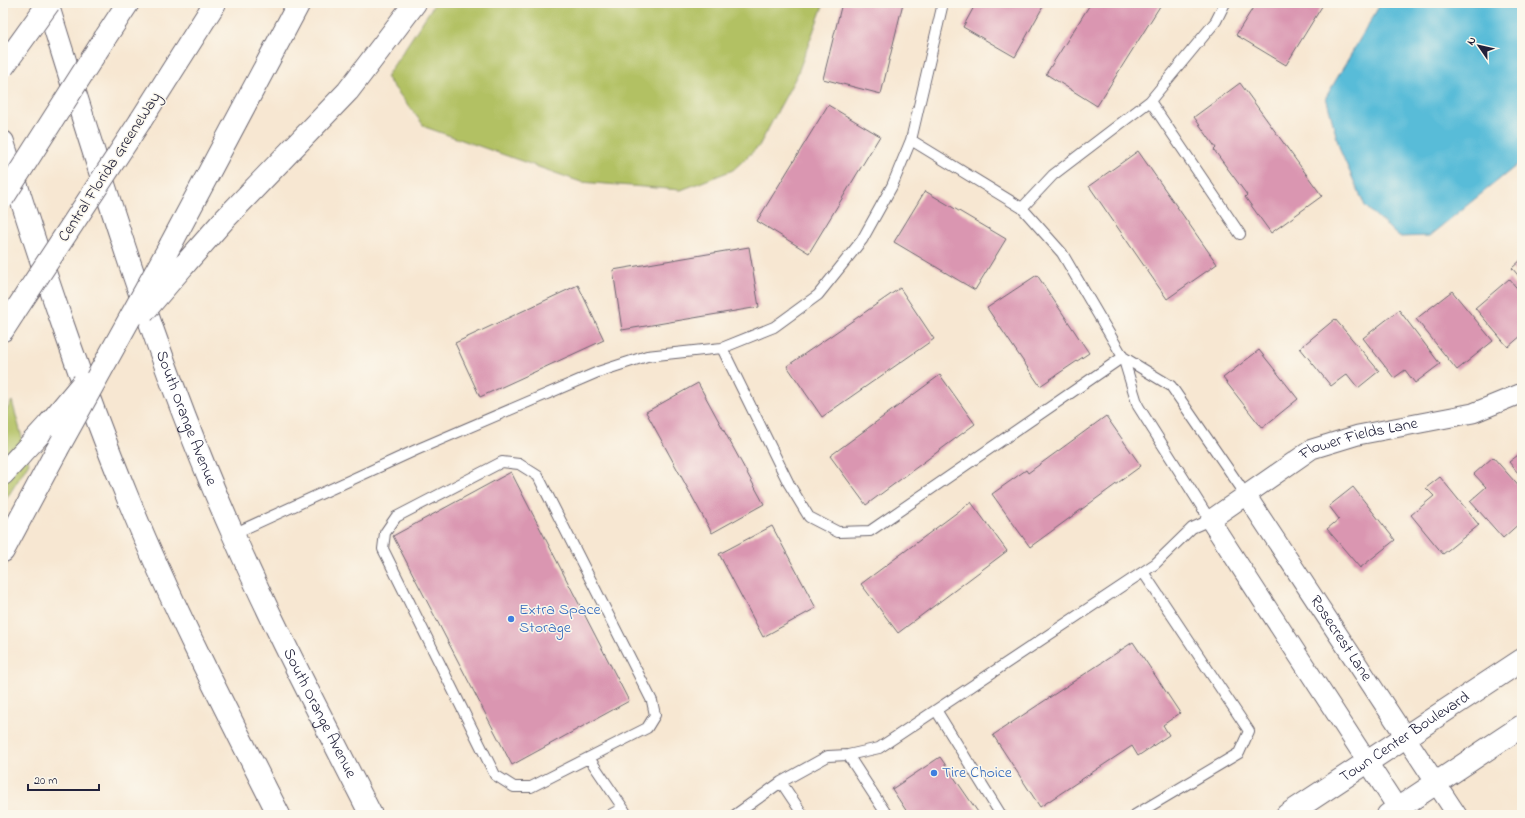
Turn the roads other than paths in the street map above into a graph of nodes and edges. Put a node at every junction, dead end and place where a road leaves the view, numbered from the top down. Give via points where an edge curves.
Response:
1 (48, 3) edge
2 (128, 3) edge
3 (216, 3) edge
4 (299, 3) edge
5 (415, 3) edge
6 (943, 3) edge
7 (1225, 3) edge
8 (3, 67) edge
9 (1150, 101) junction
10 (911, 140) junction
11 (3, 142) edge
12 (3, 198) edge
13 (1022, 208) junction
14 (1240, 234) dead end
15 (8, 321) edge
16 (722, 348) junction
17 (1123, 358) junction
18 (1522, 393) edge
19 (3, 474) edge
20 (1246, 495) junction
21 (1210, 520) junction
22 (233, 534) junction
23 (3, 551) edge
24 (1143, 572) junction
25 (1522, 660) edge
26 (936, 710) junction
27 (1522, 726) edge
28 (1405, 737) junction
29 (848, 755) junction
30 (589, 758) junction
31 (1368, 762) junction
32 (782, 782) junction
33 (1436, 783) junction
34 (625, 812) edge
35 (1396, 813) edge
36 (279, 815) edge
37 (371, 815) edge
38 (610, 815) edge
39 (735, 815) edge
40 (803, 815) edge
41 (887, 815) edge
42 (1002, 815) edge
43 (1135, 815) edge
44 (1287, 815) edge
45 (1457, 815) edge

1 - 8 main road, bridge
1 - 22 main road, South Orange Avenue via 140,295
2 - 12 main road, bridge
3 - 15 main road, Central Florida GreeneWay, bridge
4 - 23 main road, bridge
5 - 19 main road, bridge via 348,91 185,264
6 - 10 lane
7 - 9 lane via 1216,21
9 - 13 lane via 1053,175
9 - 14 lane
10 - 13 lane
10 - 16 lane via 892,186 862,240 818,295 774,327
11 - 36 main road via 86,394 130,503 183,622
13 - 17 lane via 1062,253
16 - 17 lane via 789,484 809,517 838,532 870,531
16 - 22 lane via 647,356 598,372 416,450
17 - 20 lane via 1172,386
17 - 21 lane via 1138,406
18 - 20 street, Flower Fields Lane via 1473,413 1358,435 1312,449
20 - 21 street, Flower Fields Lane
20 - 28 street, Rosecrest Lane
21 - 24 lane via 1192,528 1155,564
21 - 31 street
22 - 37 main road, South Orange Avenue
24 - 26 lane
24 - 43 lane via 1249,732 1239,753
25 - 28 main road, Town Center Boulevard
26 - 29 lane via 879,748
26 - 42 lane
27 - 33 main road
28 - 31 main road, Town Center Boulevard
28 - 33 street, Rosecrest Lane
29 - 32 lane via 828,756
29 - 41 lane
30 - 30 lane via 531,787 514,788 495,775 383,550 385,533 396,517 502,462 519,464 538,476 652,701 655,715 647,728
30 - 34 lane
31 - 35 street
31 - 44 main road, Town Center Boulevard
32 - 39 lane
32 - 40 lane
33 - 35 main road
33 - 45 street, Rosecrest Lane
34 - 38 lane

